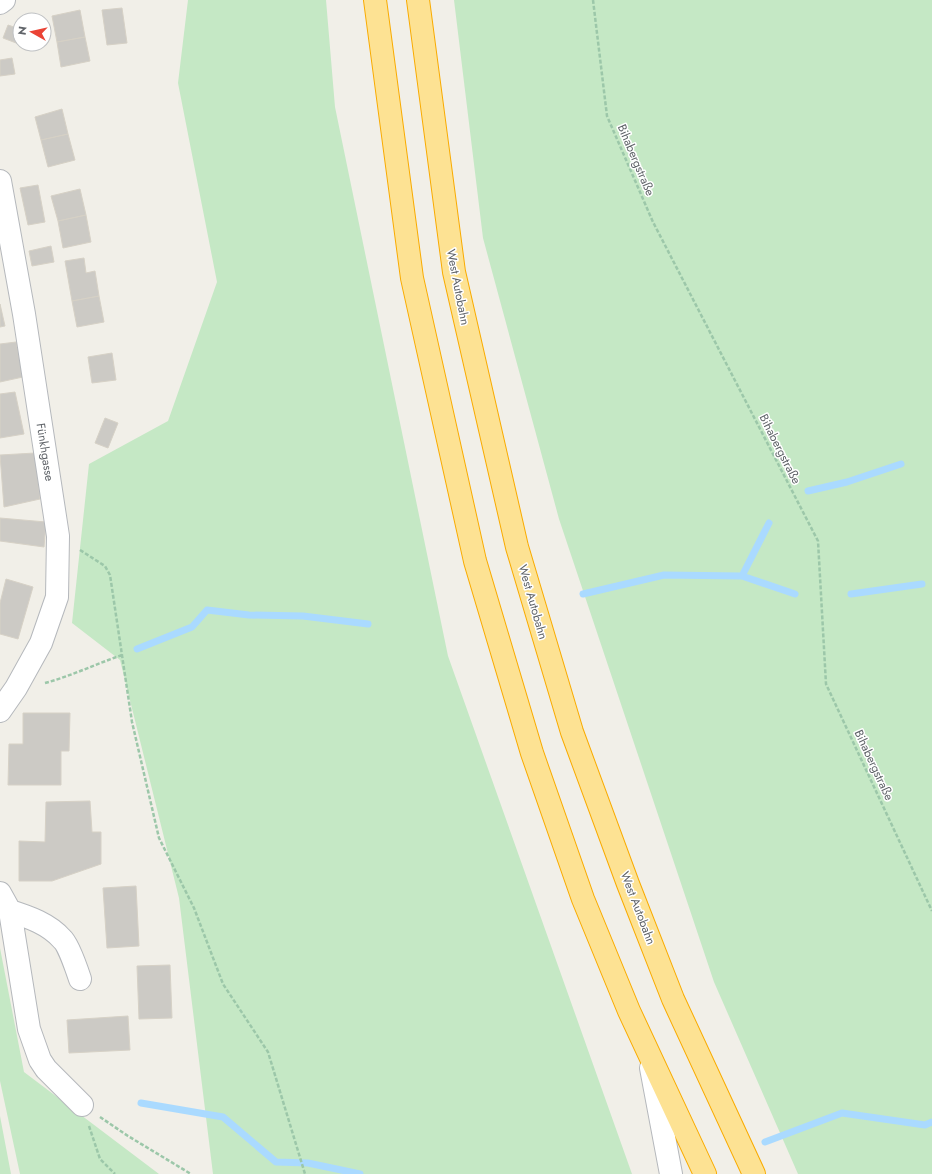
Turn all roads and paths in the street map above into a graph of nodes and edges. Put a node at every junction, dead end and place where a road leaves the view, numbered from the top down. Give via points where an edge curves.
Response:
1 (4, 0) edge
2 (375, 0) edge
3 (418, 0) edge
4 (593, 0) edge
5 (0, 3) edge
6 (0, 181) edge
7 (58, 536) junction
8 (122, 655) junction
9 (16, 688) junction
10 (0, 711) edge
11 (5, 902) edge
12 (932, 911) edge
13 (80, 979) dead end
14 (649, 1053) junction
15 (82, 1105) junction
16 (116, 1174) edge
17 (192, 1174) edge
18 (305, 1174) edge
19 (671, 1174) edge
20 (705, 1174) edge
21 (754, 1174) edge

1 - 5 street
2 - 14 highway via 412,278 475,561 532,752 583,899
3 - 21 highway, West Autobahn via 454,272 517,547 572,732 628,884 673,999
4 - 12 path, Bihabergstraße via 607,116 653,222 818,541 826,684
6 - 7 street, Fünkhgasse via 24,314
7 - 8 path via 105,566 110,576
7 - 9 street, Fünkhgasse via 57,597 41,643
8 - 9 path via 59,679
8 - 18 path via 132,722 159,838 194,908 223,984 268,1052
9 - 10 street, Fünkhgasse
11 - 13 street via 45,925 63,940
11 - 15 street via 29,1029 40,1060
14 - 19 street
14 - 20 highway
15 - 16 path via 100,1159
15 - 17 path

